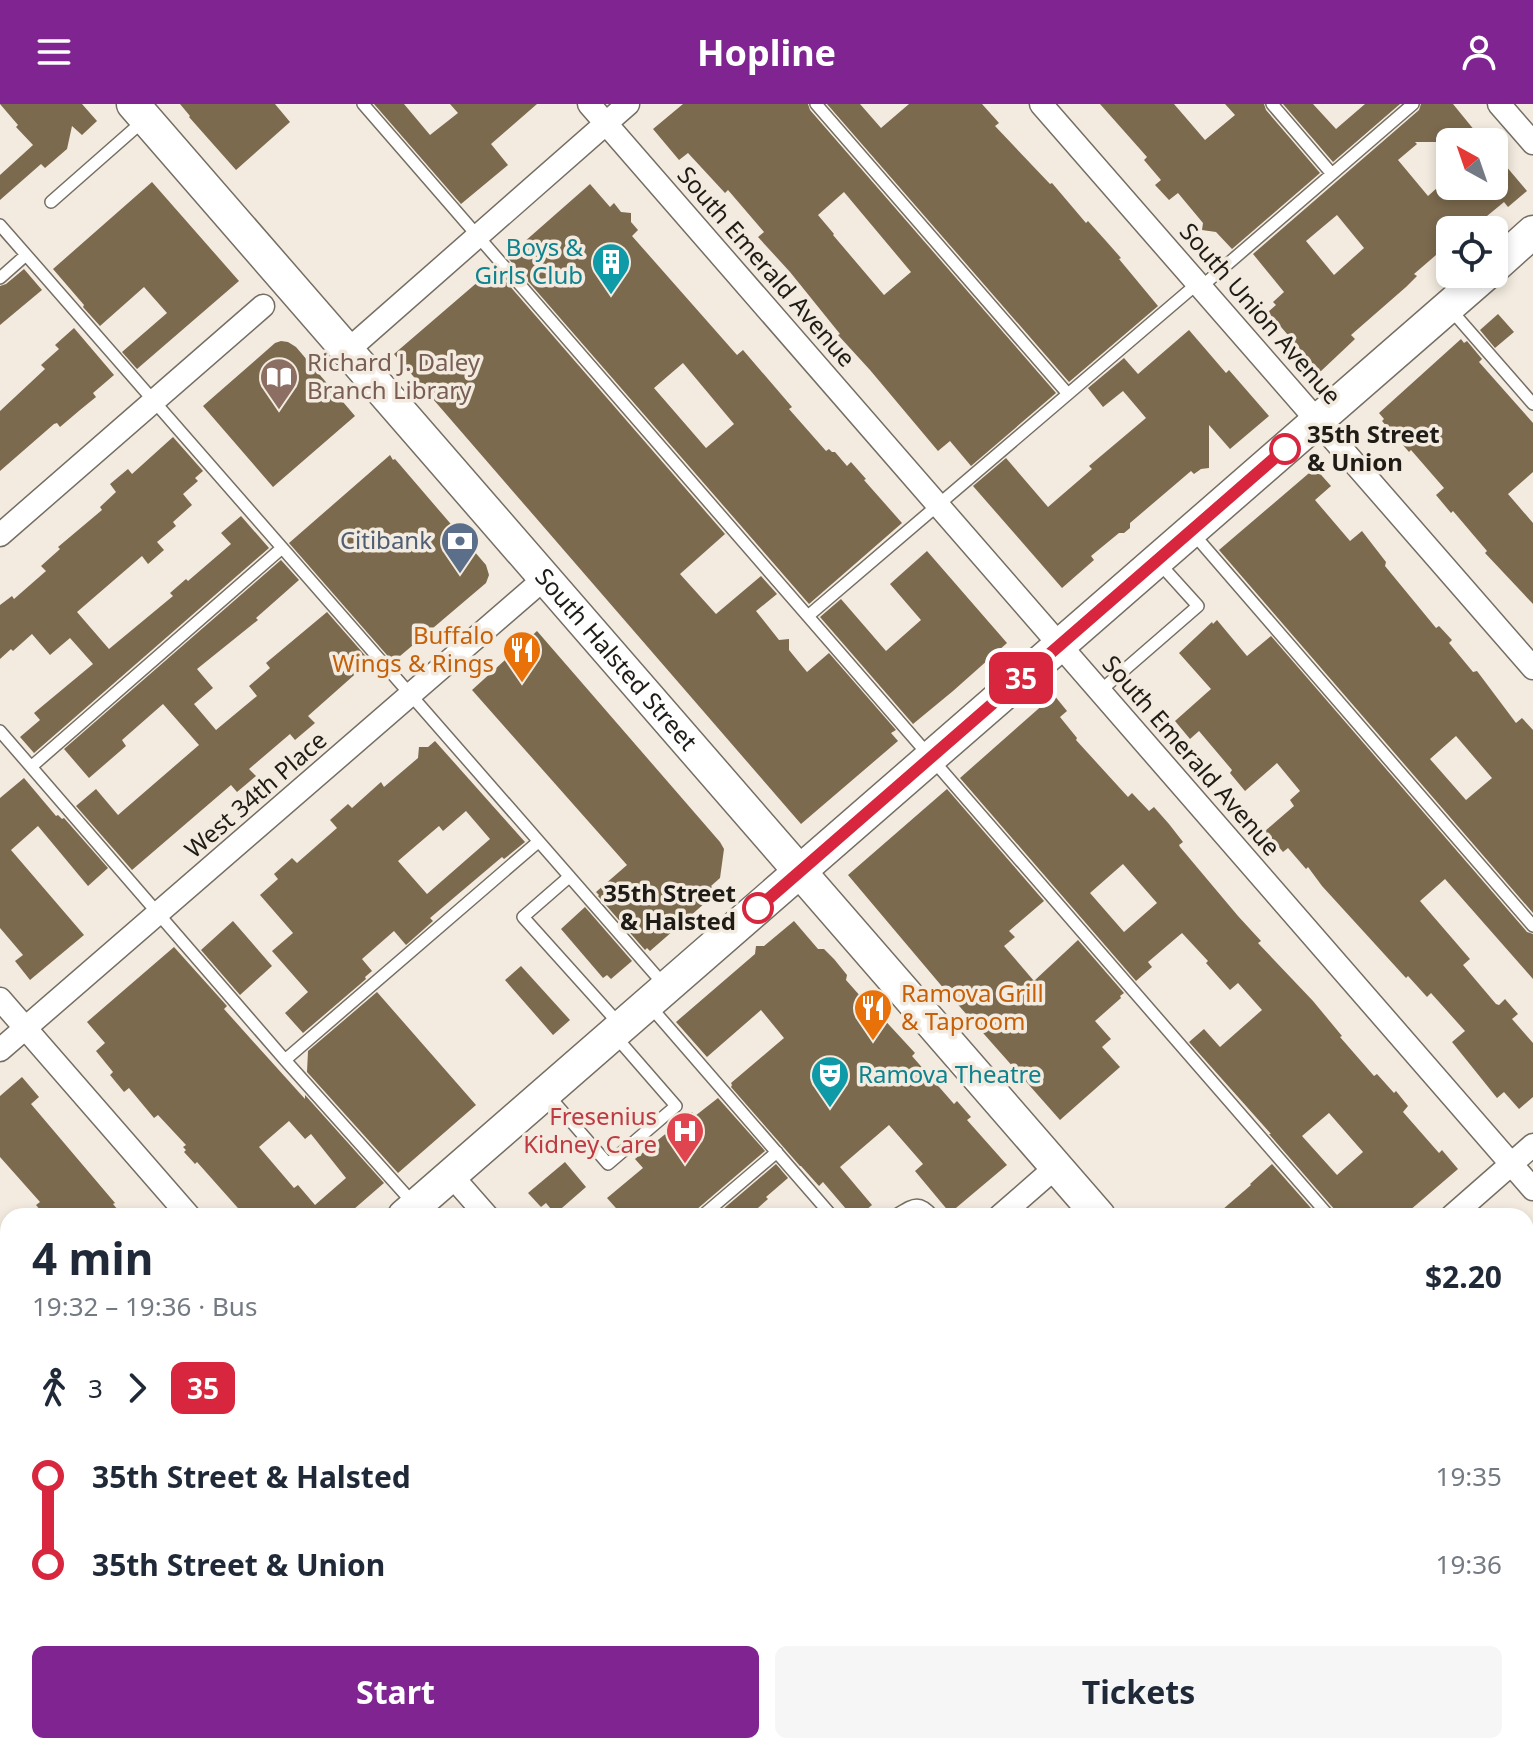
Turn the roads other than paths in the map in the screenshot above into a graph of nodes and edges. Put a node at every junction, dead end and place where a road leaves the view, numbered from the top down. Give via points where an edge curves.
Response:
1 (363, 104) edge
2 (589, 104) edge
3 (628, 104) edge
4 (816, 104) edge
5 (1041, 104) edge
6 (1272, 104) edge
7 (1413, 104) edge
8 (1499, 104) edge
9 (140, 111) edge
10 (606, 123) junction
11 (1533, 143) edge
12 (1332, 174) junction
13 (51, 202) dead end
14 (0, 225) edge
15 (1533, 232) edge
16 (478, 236) junction
17 (1508, 254) edge
18 (26, 255) junction
19 (0, 278) edge
20 (1200, 285) junction
21 (1470, 288) edge
22 (263, 306) dead end
23 (1448, 307) junction
24 (347, 351) junction
25 (1068, 394) junction
26 (154, 402) junction
27 (1533, 404) edge
28 (1318, 421) junction
29 (938, 505) junction
30 (1191, 531) junction
31 (0, 535) edge
32 (282, 548) junction
33 (1157, 561) junction
34 (545, 578) junction
35 (808, 616) junction
36 (1060, 645) junction
37 (1533, 668) edge
38 (1100, 691) junction
39 (410, 695) junction
40 (0, 731) edge
41 (931, 758) junction
42 (31, 767) junction
43 (538, 842) junction
44 (799, 871) junction
45 (569, 877) junction
46 (159, 913) junction
47 (1533, 926) edge
48 (657, 996) junction
49 (0, 999) edge
50 (25, 1029) junction
51 (617, 1030) junction
52 (0, 1050) edge
53 (285, 1060) junction
54 (546, 1093) junction
55 (1533, 1145) edge
56 (777, 1152) junction
57 (1511, 1164) junction
58 (1056, 1167) junction
59 (451, 1175) junction
60 (1533, 1189) edge
61 (182, 1208) edge
62 (408, 1208) edge
63 (413, 1208) edge
64 (480, 1208) edge
65 (711, 1208) edge
66 (825, 1208) edge
67 (1009, 1208) edge
68 (1092, 1208) edge
69 (1322, 1208) edge
70 (1461, 1208) edge

1 - 16 lane
2 - 10 street, South Emerald Avenue
3 - 10 street
4 - 25 lane
5 - 20 street, South Union Avenue
6 - 12 lane
7 - 12 lane
8 - 11 street
9 - 13 lane
9 - 24 main road, South Halsted Street
10 - 16 street
10 - 29 street, South Emerald Avenue
12 - 20 lane
14 - 18 lane
15 - 17 main road
16 - 24 street
16 - 35 lane
18 - 19 lane
18 - 26 lane
20 - 25 lane
20 - 28 street, South Union Avenue
21 - 23 main road
22 - 26 street
23 - 27 lane
23 - 28 main road
24 - 34 main road, South Halsted Street
25 - 29 lane
26 - 31 street
26 - 32 lane
28 - 30 main road
28 - 37 street, South Union Avenue
29 - 35 lane
29 - 36 street, South Emerald Avenue
30 - 33 main road
30 - 47 lane
32 - 39 lane
32 - 42 lane
33 - 36 main road
33 - 38 lane via 1198,606
34 - 39 street, West 34th Place
34 - 44 main road, South Halsted Street
35 - 41 lane
36 - 38 street, South Emerald Avenue
36 - 41 main road
38 - 57 street, South Emerald Avenue
39 - 43 lane
39 - 46 street, West 34th Place
40 - 42 lane
41 - 44 main road
41 - 69 lane
42 - 46 lane
43 - 45 lane
43 - 53 lane
44 - 48 main road
44 - 58 main road, South Halsted Street
45 - 48 lane
45 - 51 lane via 523,917
46 - 50 street, West 34th Place
46 - 53 lane
48 - 51 main road
48 - 56 lane
49 - 50 street
50 - 52 street, West 34th Place
50 - 61 street
51 - 54 main road
51 - 54 lane via 676,1106 608,1164
53 - 62 lane
54 - 59 main road
55 - 57 street
56 - 65 lane
56 - 66 lane
57 - 60 street, South Emerald Avenue
57 - 70 street
58 - 67 street
58 - 68 main road, South Halsted Street
59 - 63 main road
59 - 64 street

